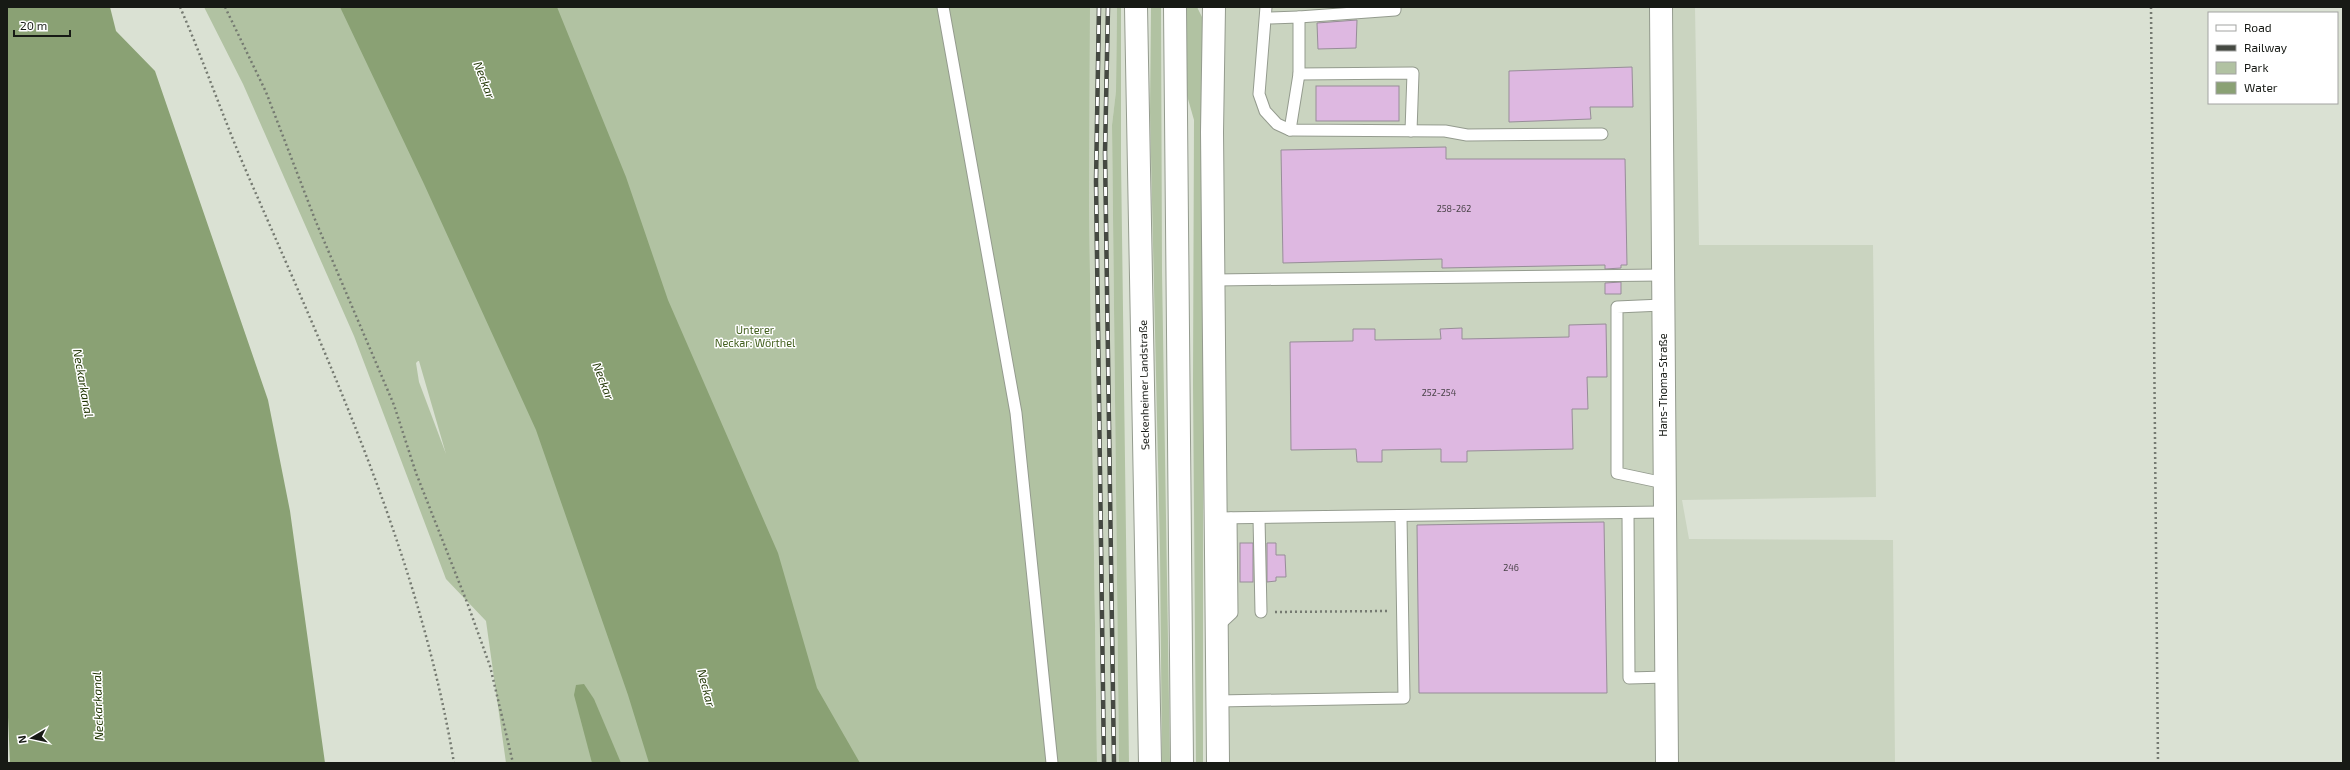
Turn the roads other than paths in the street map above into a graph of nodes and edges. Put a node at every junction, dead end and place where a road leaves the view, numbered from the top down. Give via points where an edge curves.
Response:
1 (943, 7) edge
2 (1136, 7) edge
3 (1175, 7) edge
4 (1214, 7) edge
5 (1395, 7) edge
6 (1660, 7) edge
7 (1266, 12) edge
8 (1299, 17) junction
9 (1298, 74) junction
10 (1290, 130) junction
11 (1411, 131) junction
12 (1602, 134) dead end
13 (1662, 275) junction
14 (1214, 280) junction
15 (1662, 305) junction
16 (1664, 483) junction
17 (1664, 512) junction
18 (1628, 513) junction
19 (1401, 517) junction
20 (1223, 518) junction
21 (1260, 518) junction
22 (1261, 612) road end
23 (1666, 677) junction
24 (1218, 701) junction
25 (1052, 763) edge
26 (1150, 763) edge
27 (1182, 763) edge
28 (1218, 763) edge
29 (1667, 763) edge

1 - 25 lane via 1016,413
2 - 26 street, Seckenheimer Landstraße
3 - 27 street
4 - 14 street
5 - 8 lane via 1395,10
6 - 13 street, Hans-Thoma-Straße
7 - 8 lane
7 - 10 lane via 1259,94 1265,111 1277,124
8 - 9 lane
9 - 10 lane
9 - 11 lane via 1412,73
10 - 11 lane
11 - 12 lane via 1446,131 1467,135
13 - 14 lane
13 - 15 street, Hans-Thoma-Straße
14 - 20 street
15 - 16 street, Hans-Thoma-Straße
15 - 16 lane via 1617,307 1617,473
16 - 17 street, Hans-Thoma-Straße
17 - 18 lane
17 - 23 street, Hans-Thoma-Straße
18 - 19 lane
18 - 23 lane via 1629,678
19 - 21 lane
19 - 24 lane via 1404,698
20 - 21 lane
20 - 24 street via 1217,628
21 - 22 lane
23 - 29 street, Hans-Thoma-Straße
24 - 28 street

